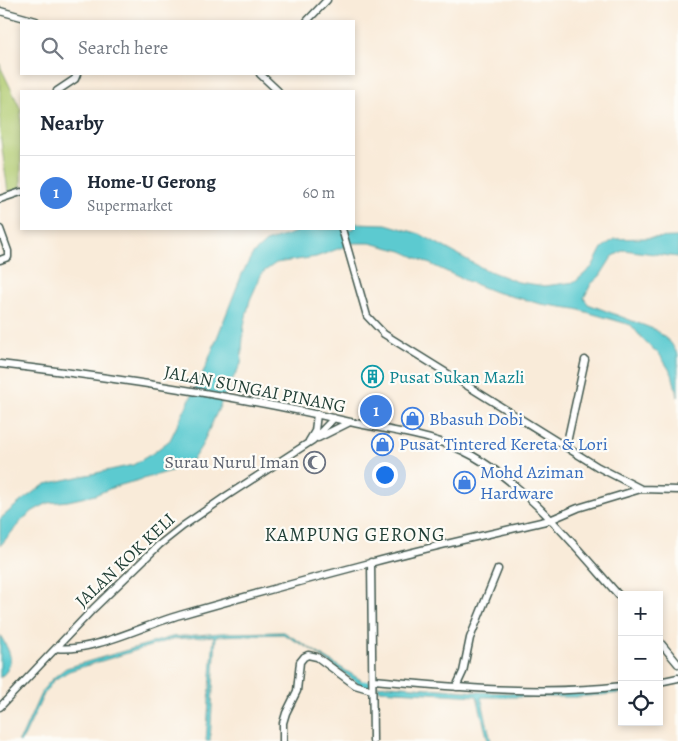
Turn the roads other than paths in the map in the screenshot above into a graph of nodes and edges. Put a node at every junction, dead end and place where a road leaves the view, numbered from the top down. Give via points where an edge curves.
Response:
1 (327, 0) edge
2 (0, 11) edge
3 (32, 20) edge
4 (308, 20) edge
5 (77, 75) edge
6 (261, 75) edge
7 (58, 90) edge
8 (277, 90) edge
9 (20, 192) edge
10 (0, 199) edge
11 (0, 229) edge
12 (342, 230) edge
13 (0, 260) edge
14 (585, 360) dead end
15 (0, 364) edge
16 (317, 414) junction
17 (334, 418) junction
18 (350, 422) junction
19 (313, 440) junction
20 (306, 444) junction
21 (566, 447) junction
22 (641, 489) junction
23 (678, 490) edge
24 (550, 520) junction
25 (371, 562) junction
26 (498, 569) dead end
27 (618, 595) edge
28 (663, 646) edge
29 (56, 648) junction
30 (678, 664) edge
31 (678, 678) edge
32 (372, 680) junction
33 (663, 681) edge
34 (618, 686) edge
35 (456, 687) junction
36 (372, 690) junction
37 (0, 707) edge
38 (283, 741) edge
39 (373, 741) edge

1 - 4 street
2 - 3 street
5 - 7 street
6 - 8 street
9 - 10 street
11 - 13 street via 8,257
12 - 21 street via 367,316 384,334
14 - 21 street
15 - 16 street, JALAN SUNGAI PINANG via 178,388
16 - 17 street, JALAN SUNGAI PINANG
16 - 20 street via 315,431
17 - 18 street, JALAN SUNGAI PINANG
17 - 19 street, JALAN KOK KELI
18 - 19 street
18 - 24 street, JALAN SUNGAI PINANG via 462,450 508,481
19 - 20 street, JALAN KOK KELI
20 - 29 street, JALAN KOK KELI via 159,545
21 - 22 street
22 - 23 street
22 - 24 street
24 - 25 street
24 - 27 street, JALAN SUNGAI PINANG
25 - 29 street via 176,616 112,639 68,650
25 - 32 street
26 - 35 street via 470,638 463,672
28 - 30 street
29 - 37 street, JALAN KOK KELI
31 - 33 street
32 - 35 street
32 - 36 street
34 - 35 street via 555,690
36 - 38 street via 355,685 317,658 304,657 300,662 297,691 283,722
36 - 39 street

